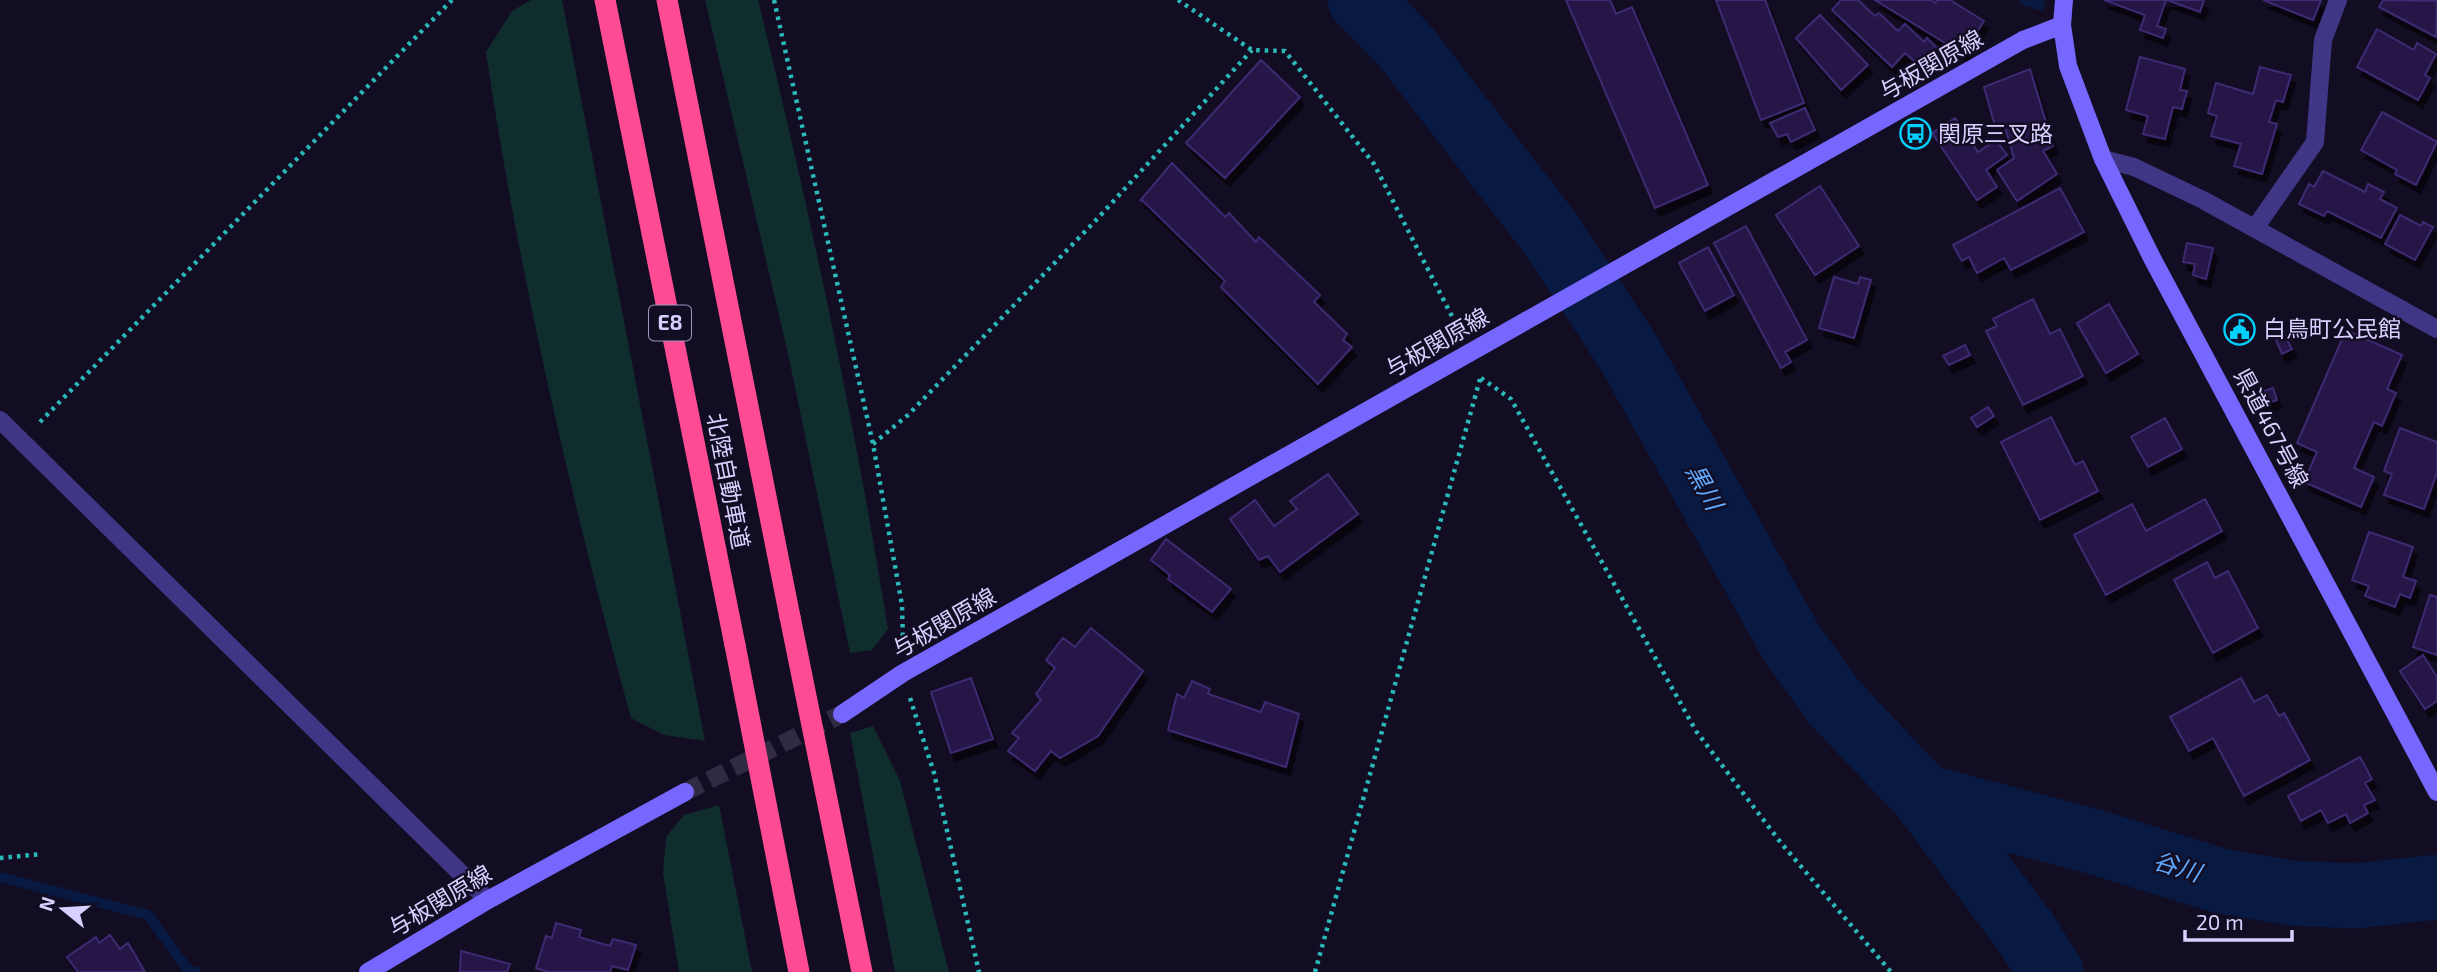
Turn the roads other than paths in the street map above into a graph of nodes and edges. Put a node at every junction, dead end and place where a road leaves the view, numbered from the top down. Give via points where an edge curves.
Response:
1 (605, 0) edge
2 (667, 0) edge
3 (2064, 0) edge
4 (2338, 0) edge
5 (2062, 26) junction
6 (2104, 159) junction
7 (2255, 228) junction
8 (2437, 329) edge
9 (0, 420) edge
10 (842, 714) tunnel mouth
11 (685, 792) tunnel mouth
12 (2437, 792) edge
13 (488, 900) junction
14 (368, 972) edge
15 (799, 972) edge
16 (862, 972) edge

1 - 15 highway, 北陸自動車道 / E8, bridge
2 - 16 highway, 北陸自動車道, bridge
3 - 5 main road, 県道467号線
4 - 7 street via 2323,40 2315,142
5 - 6 main road, 県道467号線 via 2068,66
5 - 10 main road, 与板関原線 via 2023,40 1492,339 904,673
6 - 7 street via 2145,173
6 - 12 main road, 県道467号線
7 - 8 street
9 - 13 street
11 - 13 main road, 与板関原線
13 - 14 main road, 与板関原線

